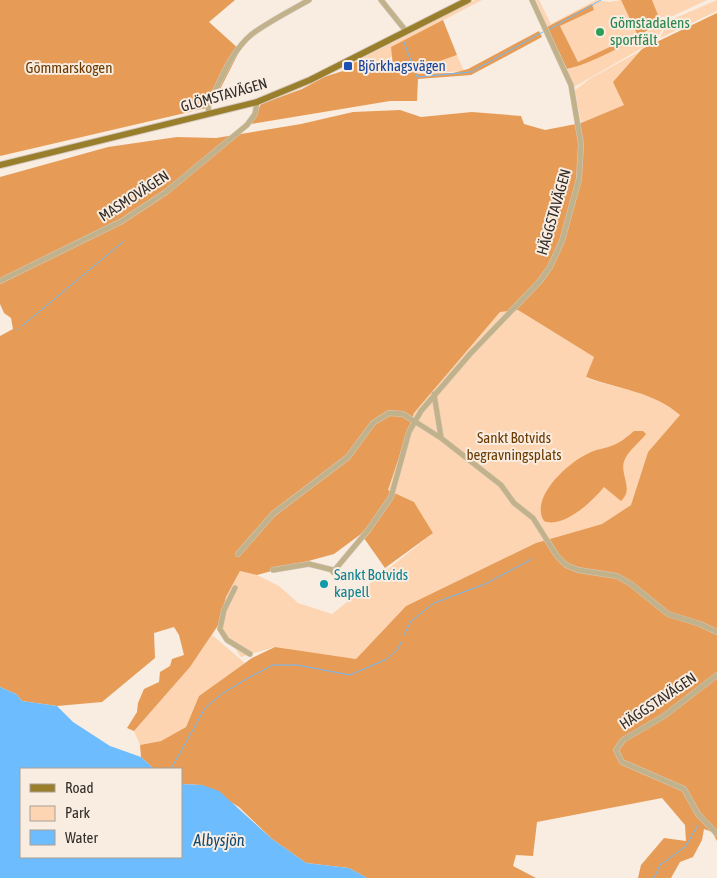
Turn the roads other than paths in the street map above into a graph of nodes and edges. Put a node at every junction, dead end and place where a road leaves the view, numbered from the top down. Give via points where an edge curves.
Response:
1 (309, 0) edge
2 (382, 0) edge
3 (468, 0) edge
4 (532, 0) edge
5 (406, 31) junction
6 (257, 102) junction
7 (209, 113) junction
8 (0, 165) edge
9 (0, 282) edge
10 (434, 394) junction
11 (416, 420) junction
12 (441, 438) junction
13 (238, 554) dead end
14 (273, 570) dead end
15 (235, 588) dead end
16 (717, 632) edge
17 (250, 654) dead end
18 (717, 675) edge
19 (717, 834) edge

1 - 7 street via 257,31 242,44 210,103
2 - 5 street
3 - 5 main road, GLÖMSTAVÄGEN
4 - 10 street, HÄGGSTAVÄGEN via 572,91 582,152 575,198 558,252 546,274
5 - 6 main road, GLÖMSTAVÄGEN via 310,80
6 - 7 main road, GLÖMSTAVÄGEN
6 - 9 street, MASMOVÄGEN via 254,116 247,124 166,192 113,226
7 - 8 main road, GLÖMSTAVÄGEN
10 - 11 street, HÄGGSTAVÄGEN
10 - 12 street
11 - 12 street
11 - 13 street via 403,414 388,413 373,423 348,457 273,514
11 - 14 street, HÄGGSTAVÄGEN via 409,432 391,497 366,534 333,571 309,564
12 - 16 street via 501,484 514,502 533,518 566,565 618,576 668,614
15 - 17 street via 224,610 220,630 227,640
18 - 19 street, HÄGGSTAVÄGEN via 664,716 617,746 617,755 622,762 684,789 698,814

